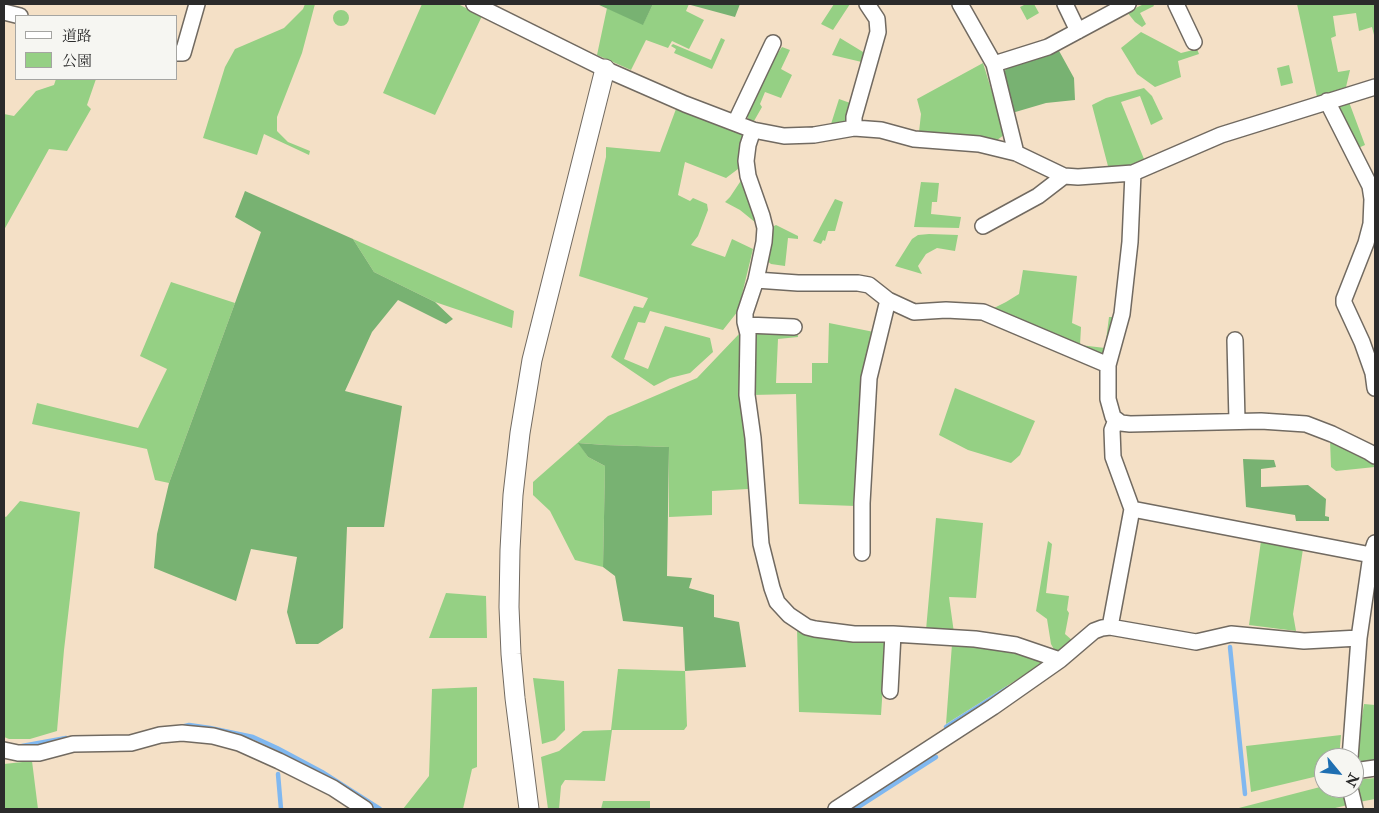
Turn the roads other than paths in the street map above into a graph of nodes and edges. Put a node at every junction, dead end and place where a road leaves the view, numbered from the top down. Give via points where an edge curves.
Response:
1 (197, 4) edge
2 (474, 4) edge
3 (867, 4) edge
4 (960, 4) edge
5 (1064, 4) edge
6 (1128, 4) edge
7 (1176, 4) edge
8 (1078, 31) junction
9 (1194, 42) dead end
10 (773, 43) dead end
11 (178, 53) edge
12 (994, 64) junction
13 (605, 69) junction
14 (1375, 87) edge
15 (1327, 102) junction
16 (735, 123) junction
17 (854, 128) junction
18 (753, 130) junction
19 (1016, 153) junction
20 (1133, 173) junction
21 (1064, 176) junction
22 (984, 226) dead end
23 (756, 280) junction
24 (888, 300) junction
25 (746, 325) junction
26 (794, 327) dead end
27 (1235, 340) dead end
28 (1108, 365) junction
29 (1375, 388) edge
30 (1116, 420) junction
31 (1236, 421) junction
32 (1375, 456) edge
33 (1132, 509) junction
34 (1373, 549) edge
35 (862, 553) dead end
36 (1110, 626) junction
37 (893, 634) junction
38 (1359, 638) junction
39 (1060, 660) junction
40 (890, 691) dead end
41 (1351, 748) edge
42 (4, 750) edge
43 (365, 809) edge
44 (529, 809) edge
45 (836, 809) edge

1 - 11 street via 183,53
2 - 13 street
3 - 17 street via 877,19 878,32 854,117
4 - 12 street
5 - 8 street
6 - 8 street
7 - 9 street
8 - 12 street via 1048,47
10 - 16 street
12 - 19 street
13 - 16 street
13 - 44 street via 532,360 517,460 509,607 515,698
14 - 15 street
15 - 20 street via 1221,135
15 - 29 street via 1370,186 1369,233 1344,303 1362,342
16 - 18 street
17 - 18 street via 795,136
17 - 19 street via 881,130 914,139 979,144
18 - 23 street via 746,161 765,228
19 - 21 street
20 - 21 street
20 - 28 street via 1122,314
21 - 22 street via 1038,196
23 - 24 street via 858,283 869,285
23 - 25 street via 745,313
24 - 28 street via 914,312 983,312
24 - 35 street via 869,378
25 - 26 street
25 - 37 street via 747,395 761,544 775,598 789,615 807,627 854,634
27 - 31 street
28 - 30 street via 1108,399 1110,412
30 - 31 street via 1130,424
30 - 33 street via 1112,430 1113,457
31 - 32 street via 1306,424
33 - 34 street
33 - 36 street
34 - 38 street
36 - 38 street via 1196,642 1231,634 1304,642
36 - 39 street via 1094,631
37 - 39 street via 975,638 1016,645
37 - 40 street
38 - 41 street
39 - 45 street
42 - 43 street via 39,752 72,744 130,743 182,733 213,736 239,743 279,761 333,788

